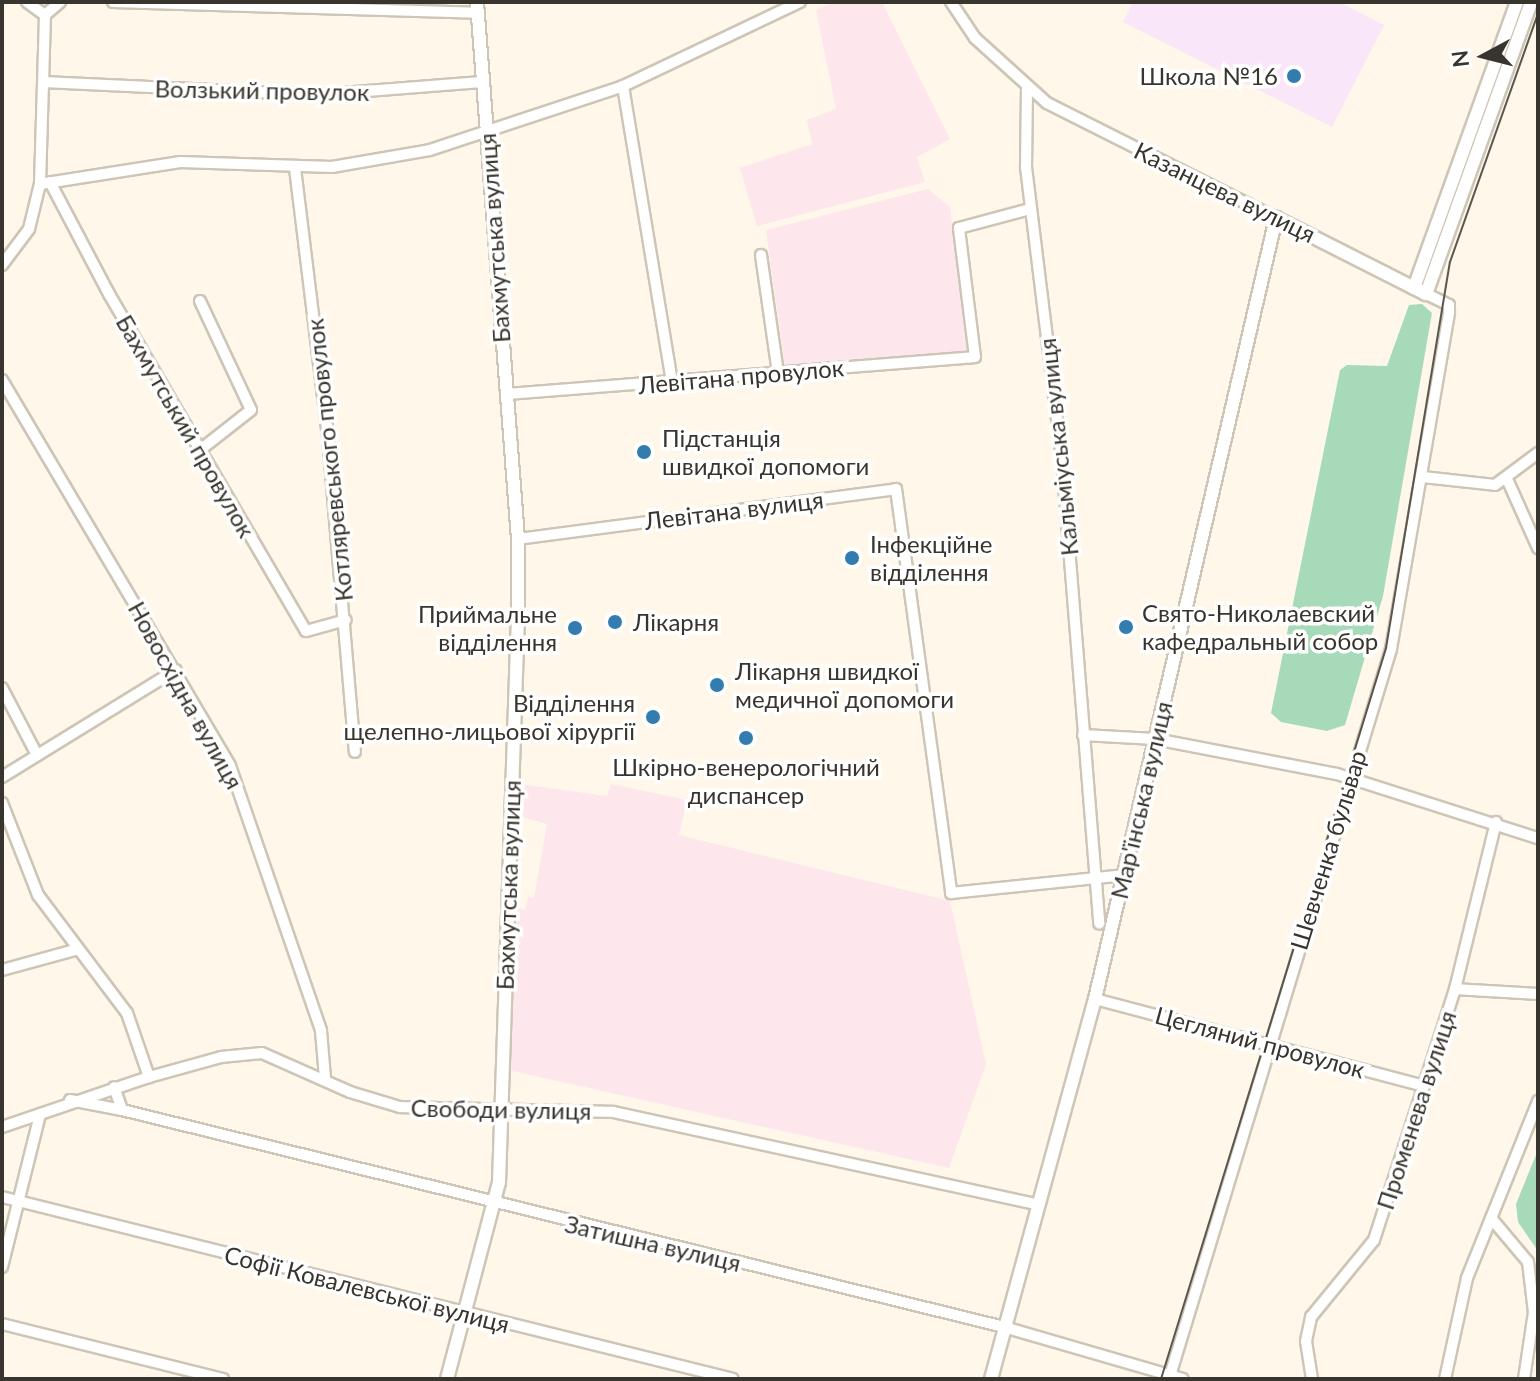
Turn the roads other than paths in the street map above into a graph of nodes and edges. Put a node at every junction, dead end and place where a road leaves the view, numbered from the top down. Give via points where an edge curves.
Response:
1 (27, 2) edge
2 (60, 2) edge
3 (113, 2) edge
4 (800, 2) edge
5 (951, 2) edge
6 (1517, 2) edge
7 (1531, 2) edge
8 (477, 8) edge
9 (45, 15) junction
10 (43, 82) junction
11 (481, 82) junction
12 (623, 86) junction
13 (1027, 87) junction
14 (486, 135) junction
15 (295, 168) junction
16 (45, 183) junction
17 (1030, 209) junction
18 (1276, 218) junction
19 (761, 255) dead end
20 (2, 265) edge
21 (1420, 291) junction
22 (200, 301) dead end
23 (778, 373) junction
24 (2, 380) edge
25 (672, 382) junction
26 (506, 394) junction
27 (200, 450) junction
28 (1538, 453) edge
29 (1423, 477) junction
30 (1507, 479) junction
31 (518, 539) junction
32 (1538, 548) edge
33 (346, 620) junction
34 (176, 670) junction
35 (2, 688) edge
36 (1083, 735) junction
37 (1155, 739) junction
38 (355, 752) dead end
39 (37, 755) junction
40 (2, 777) edge
41 (1350, 777) junction
42 (2, 803) edge
43 (1496, 822) junction
44 (1538, 838) edge
45 (1095, 875) junction
46 (1125, 875) junction
47 (1099, 924) dead end
48 (75, 950) junction
49 (2, 970) edge
50 (1455, 989) junction
51 (1538, 994) edge
52 (1095, 999) junction
53 (1269, 1044) junction
54 (149, 1077) junction
55 (325, 1078) junction
56 (1424, 1086) junction
57 (114, 1087) junction
58 (70, 1100) junction
59 (1538, 1101) edge
60 (501, 1105) junction
61 (122, 1110) junction
62 (40, 1115) junction
63 (2, 1127) edge
64 (2, 1197) edge
65 (18, 1201) junction
66 (1038, 1205) junction
67 (496, 1206) junction
68 (1491, 1218) junction
69 (1533, 1265) edge
70 (2, 1267) edge
71 (466, 1314) junction
72 (2, 1324) edge
73 (1004, 1327) junction
74 (1170, 1377) edge
75 (223, 1379) edge
76 (447, 1379) edge
77 (733, 1379) edge
78 (991, 1379) edge
79 (1183, 1379) edge
80 (1312, 1379) edge
81 (1445, 1379) edge
82 (1524, 1379) edge

1 - 9 street
2 - 9 street
3 - 8 street
4 - 12 street
5 - 13 street via 968,31
6 - 21 street
7 - 21 street
8 - 11 street, Бахмутська вулиця
9 - 10 street
10 - 11 street, Волзький провулок via 316,95
10 - 16 street
11 - 14 street, Бахмутська вулиця
12 - 14 street
12 - 25 street
13 - 17 street, Кальміуська вулиця
13 - 18 street, Казанцева вулиця via 1047,103
14 - 15 street via 363,164
14 - 26 street, Бахмутська вулиця
15 - 16 street via 180,162
15 - 33 street, Котляревського провулок
16 - 20 street via 29,229
16 - 27 street, Бахмутський провулок
17 - 23 street, Левітана провулок via 959,228 975,357
17 - 36 street, Кальміуська вулиця via 1062,460
18 - 21 street, Казанцева вулиця
18 - 37 street, Мар'їнська вулиця
19 - 23 street
21 - 29 street, Шевченка бульвар via 1449,305
22 - 27 street via 251,410
23 - 25 street, Левітана провулок
24 - 34 street, Новосхідна вулиця
25 - 26 street, Левітана провулок
26 - 31 street, Бахмутська вулиця
27 - 33 street, Бахмутський провулок via 306,631
28 - 30 street
29 - 30 street via 1495,485
29 - 41 street, Шевченка бульвар via 1391,649
30 - 32 street
31 - 45 street, Левітана вулиця via 896,489 951,893
31 - 60 street, Бахмутська вулиця
33 - 38 street, Котляревського провулок
34 - 39 street
34 - 55 street, Новосхідна вулиця via 240,792 321,1031
35 - 39 street
36 - 37 street
36 - 45 street, Кальміуська вулиця
37 - 41 street
37 - 46 street, Мар'їнська вулиця
39 - 40 street
41 - 43 street
41 - 53 street, Шевченка бульвар
42 - 48 street via 26,870
43 - 44 street
43 - 50 street, Променева вулиця
45 - 46 street, Левітана вулиця
45 - 47 street, Кальміуська вулиця
46 - 52 street, Мар'їнська вулиця
48 - 49 street
48 - 54 street via 127,1013
50 - 51 street
50 - 56 street, Променева вулиця
52 - 53 street, Цегляний провулок
52 - 66 street, Мар'їнська вулиця
53 - 56 street, Цегляний провулок
53 - 74 street, Шевченка бульвар
54 - 55 street, Свободи вулиця via 221,1057 262,1053
54 - 57 street, Свободи вулиця
55 - 60 street, Свободи вулиця via 400,1107
56 - 80 street, Променева вулиця via 1374,1240 1311,1317 1306,1341
57 - 58 street
57 - 61 street
58 - 61 street, Затишна вулиця
58 - 62 street
59 - 68 street
60 - 66 street, Свободи вулиця via 613,1112
60 - 67 street, Бахмутська вулиця
61 - 67 street, Затишна вулиця
62 - 63 street
62 - 65 street
64 - 65 street, Софії Ковалевської вулиця
65 - 70 street
65 - 71 street, Софії Ковалевської вулиця
66 - 73 street, Мар'їнська вулиця
67 - 71 street, Бахмутська вулиця
67 - 73 street, Затишна вулиця
68 - 69 street
68 - 81 street via 1467,1278
69 - 82 street via 1534,1312
71 - 76 street, Бахмутська вулиця
71 - 77 street, Софії Ковалевської вулиця
72 - 75 street
73 - 74 street, Затишна вулиця
73 - 78 street, Мар'їнська вулиця
74 - 79 street, Затишна вулиця

